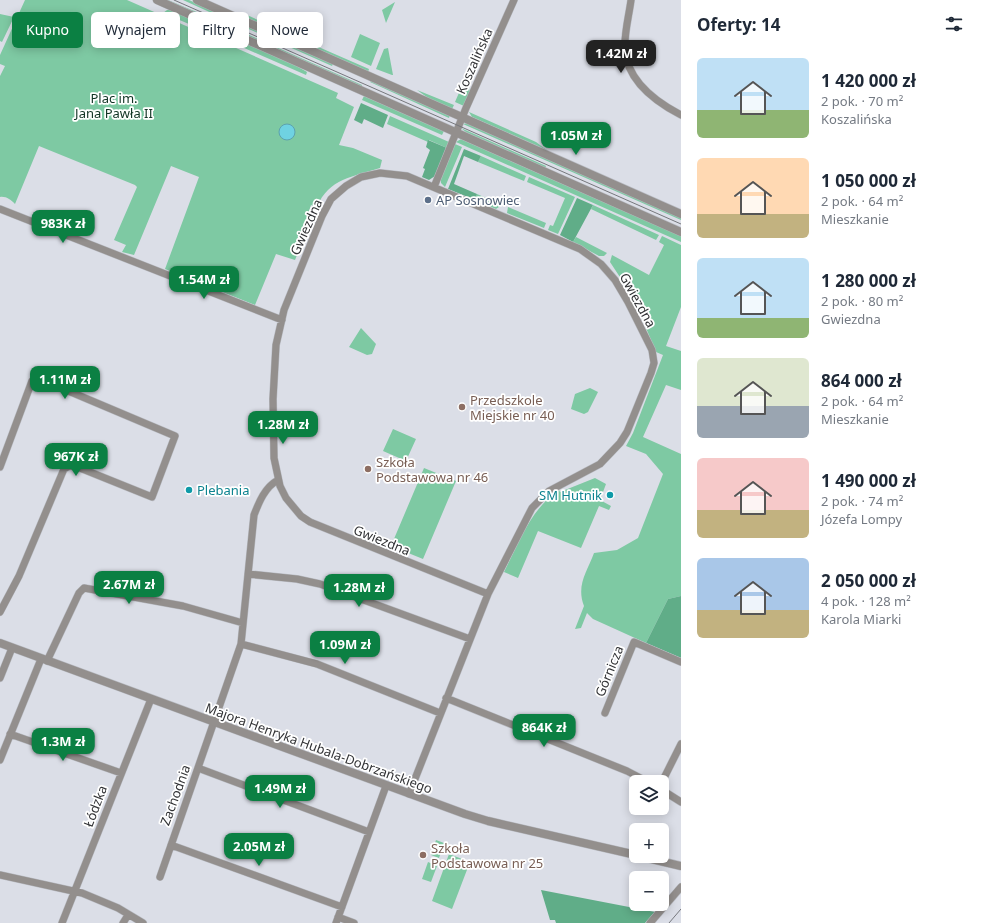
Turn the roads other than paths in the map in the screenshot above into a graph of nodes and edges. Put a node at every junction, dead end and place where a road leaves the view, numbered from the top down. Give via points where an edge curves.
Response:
1 (197, 0) edge
2 (514, 0) edge
3 (631, 0) edge
4 (161, 1) edge
5 (681, 115) edge
6 (462, 117) junction
7 (456, 132) junction
8 (434, 187) junction
9 (0, 209) edge
10 (681, 214) edge
11 (681, 232) edge
12 (282, 320) junction
13 (0, 467) edge
14 (278, 480) junction
15 (248, 574) junction
16 (488, 594) junction
17 (0, 612) edge
18 (243, 623) junction
19 (470, 639) junction
20 (0, 643) edge
21 (241, 644) junction
22 (12, 648) junction
23 (44, 660) junction
24 (681, 662) edge
25 (0, 678) edge
26 (446, 698) junction
27 (151, 699) junction
28 (440, 713) junction
29 (605, 713) dead end
30 (214, 722) junction
31 (10, 734) junction
32 (681, 744) edge
33 (0, 760) edge
34 (198, 768) junction
35 (121, 773) junction
36 (635, 775) edge
37 (666, 775) edge
38 (386, 786) junction
39 (409, 794) junction
40 (669, 794) edge
41 (681, 802) edge
42 (369, 832) junction
43 (171, 845) junction
44 (629, 854) edge
45 (668, 863) edge
46 (681, 866) edge
47 (0, 875) edge
48 (160, 877) dead end
49 (681, 886) edge
50 (75, 892) junction
51 (342, 907) junction
52 (128, 915) junction
53 (337, 920) edge
54 (62, 923) edge
55 (123, 923) edge
56 (143, 923) edge
57 (354, 923) edge
58 (650, 923) edge

1 - 6 street
2 - 6 street, Koszalińska
3 - 5 street via 625,39 629,68 646,92
4 - 7 street
6 - 7 street, Koszalińska
6 - 10 street
7 - 8 street, Koszalińska
7 - 11 street
8 - 12 street, Gwiezdna via 407,176 390,173 361,177 346,186 325,209
8 - 16 street, Gwiezdna via 558,238 601,264 615,280 628,302 654,356 651,373 631,424 620,443 600,464 549,491 532,508
9 - 12 street
12 - 14 street, Gwiezdna via 276,345 273,399 273,449
13 - 17 street via 32,382 40,379 175,436 152,497 76,466 64,469 20,576
14 - 15 street, Zachodnia via 263,495 254,515
14 - 16 street, Gwiezdna via 286,498 301,516 310,522
15 - 18 street, Zachodnia
15 - 19 street via 320,584
16 - 19 street, Gwiezdna
18 - 21 street, Zachodnia
18 - 23 street via 183,606 84,588
19 - 26 street, Gwiezdna
20 - 22 street, Majora Henryka Hubala-Dobrzańskiego
21 - 28 street via 317,664
21 - 30 street, Zachodnia
22 - 23 street, Majora Henryka Hubala-Dobrzańskiego
22 - 25 street
23 - 27 street, Majora Henryka Hubala-Dobrzańskiego
23 - 31 street
24 - 29 street, Górnicza via 634,642
26 - 28 street, Gwiezdna
26 - 36 street
27 - 30 street, Majora Henryka Hubala-Dobrzańskiego
27 - 35 street, Łódzka
28 - 39 street, Gwiezdna
30 - 34 street, Zachodnia
30 - 38 street, Majora Henryka Hubala-Dobrzańskiego
31 - 33 street
31 - 35 street
32 - 37 street
34 - 42 street
34 - 43 street, Zachodnia
35 - 50 street, Łódzka
38 - 39 street, Majora Henryka Hubala-Dobrzańskiego
38 - 42 street
39 - 44 street, Majora Henryka Hubala-Dobrzańskiego via 488,821
40 - 41 street
42 - 51 street
43 - 48 street, Zachodnia
43 - 51 street
45 - 46 street, Majora Henryka Hubala-Dobrzańskiego
47 - 50 street
49 - 58 street
50 - 52 street via 105,902
50 - 54 street, Łódzka
51 - 53 street
52 - 55 street
52 - 56 street
53 - 57 street

